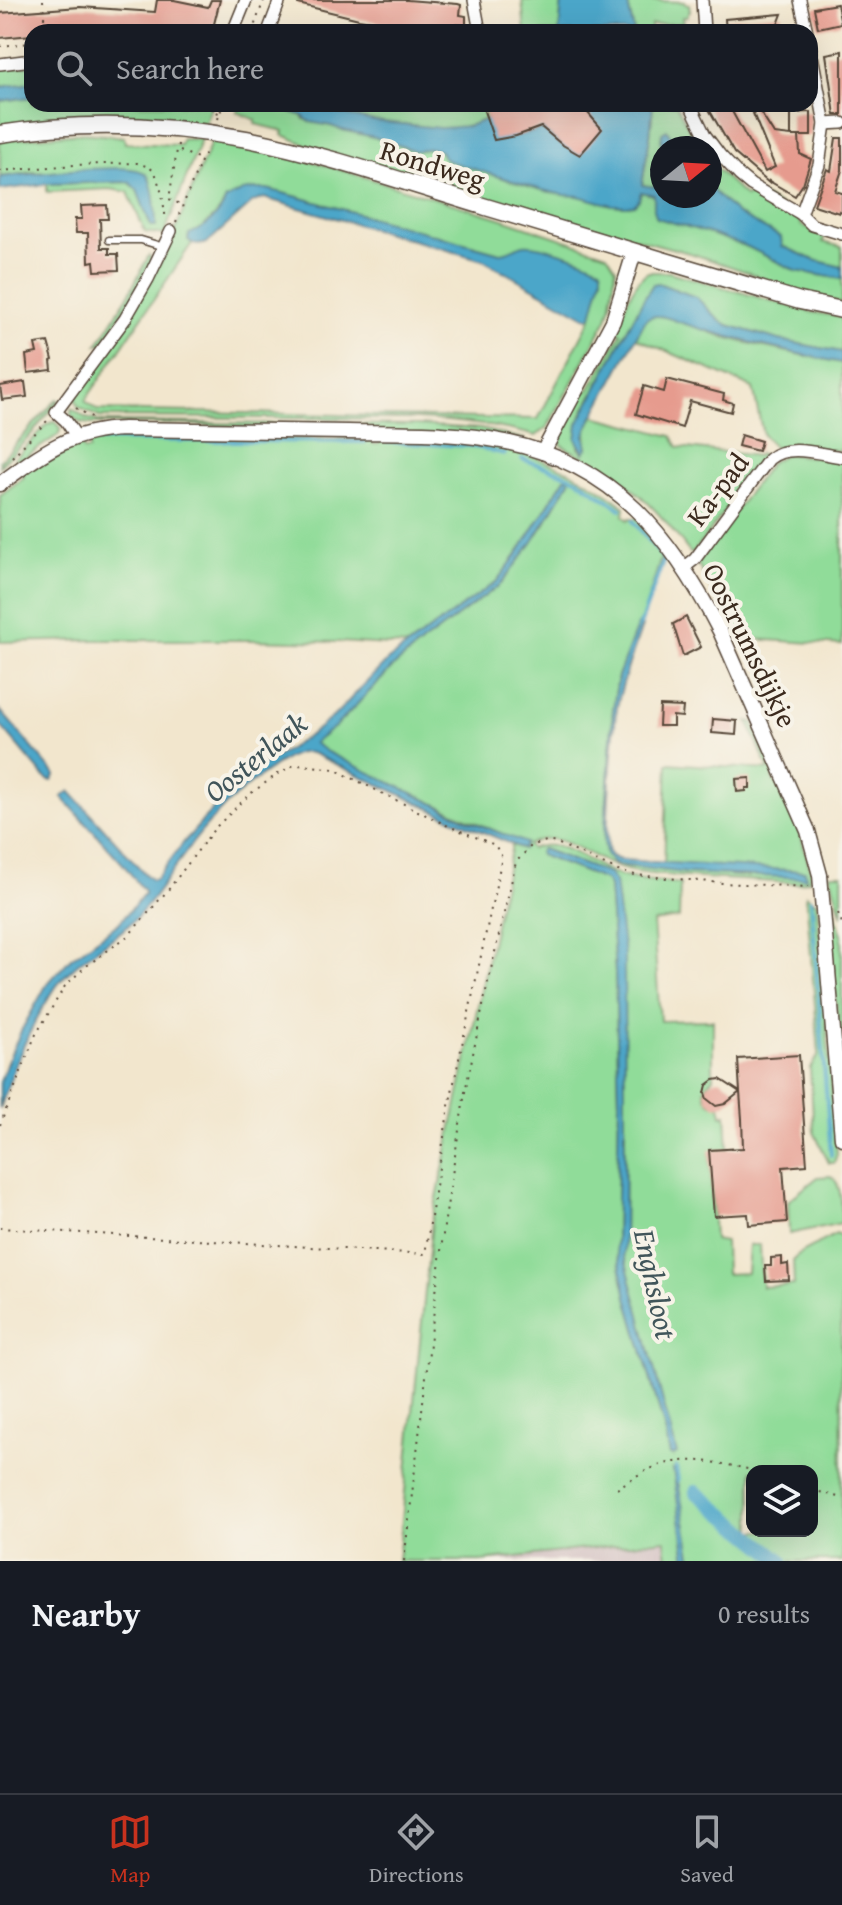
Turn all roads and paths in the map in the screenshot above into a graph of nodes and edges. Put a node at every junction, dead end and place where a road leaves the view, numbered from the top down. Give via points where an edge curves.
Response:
1 (43, 0) edge
2 (246, 0) edge
3 (264, 0) edge
4 (280, 0) edge
5 (474, 0) edge
6 (702, 0) edge
7 (800, 0) edge
8 (44, 24) edge
9 (236, 24) edge
10 (255, 24) edge
11 (271, 24) edge
12 (478, 24) edge
13 (704, 24) edge
14 (805, 24) edge
15 (24, 44) edge
16 (0, 46) edge
17 (24, 61) edge
18 (0, 64) edge
19 (818, 87) edge
20 (216, 112) edge
21 (694, 112) edge
22 (220, 113) joint
23 (217, 120) dead end
24 (842, 123) edge
25 (825, 124) junction
26 (0, 134) edge
27 (178, 143) dead end
28 (206, 149) dead end
29 (178, 151) junction
30 (201, 159) junction
31 (0, 171) edge
32 (162, 194) junction
33 (169, 197) junction
34 (183, 205) junction
35 (801, 214) junction
36 (177, 219) dead end
37 (171, 231) joint
38 (842, 234) edge
39 (109, 240) dead end
40 (164, 247) junction
41 (634, 253) junction
42 (842, 310) edge
43 (56, 412) junction
44 (76, 436) junction
45 (543, 452) junction
46 (842, 457) edge
47 (9, 460) dead end
48 (0, 484) edge
49 (685, 567) junction
50 (821, 881) junction
51 (0, 1125) edge
52 (842, 1138) edge
53 (0, 1228) edge
54 (746, 1469) edge
55 (617, 1489) dead end
56 (818, 1492) edge
57 (842, 1498) edge
58 (404, 1561) edge

1 - 8 path
2 - 9 street
3 - 10 path
4 - 11 street
5 - 12 street
6 - 13 street
7 - 14 street
15 - 16 path
17 - 18 street
19 - 25 street
20 - 22 path
21 - 35 street via 729,166
22 - 23 path
24 - 25 street
25 - 35 street via 819,165
26 - 41 main road, Rondweg via 58,127 139,127 249,140
27 - 29 path
28 - 30 path
29 - 30 path
29 - 33 path
30 - 34 path
31 - 32 path via 137,163 155,172
32 - 33 path
32 - 37 path
33 - 34 path
34 - 36 path
35 - 38 street via 812,225
37 - 40 street
39 - 40 lane via 141,240
40 - 43 street via 125,319
41 - 42 main road, Rondweg
41 - 45 street via 613,321
43 - 44 street
43 - 47 path
44 - 45 street, Oostrumsdijkje via 111,429 436,433
44 - 48 street, Oostrumsdijkje
45 - 49 street, Oostrumsdijkje via 626,500
46 - 49 street, Ka-pad via 776,453
49 - 50 street, Oostrumsdijkje via 720,631 795,798
50 - 52 street, Oostrumsdijkje
50 - 58 path via 722,883 635,875 546,841 531,846 516,862 456,1147
51 - 53 path via 35,1036 65,986 129,935 215,828 279,773 303,765 334,769 500,851 425,1254
54 - 55 path via 691,1459 670,1462 647,1469
56 - 57 path

